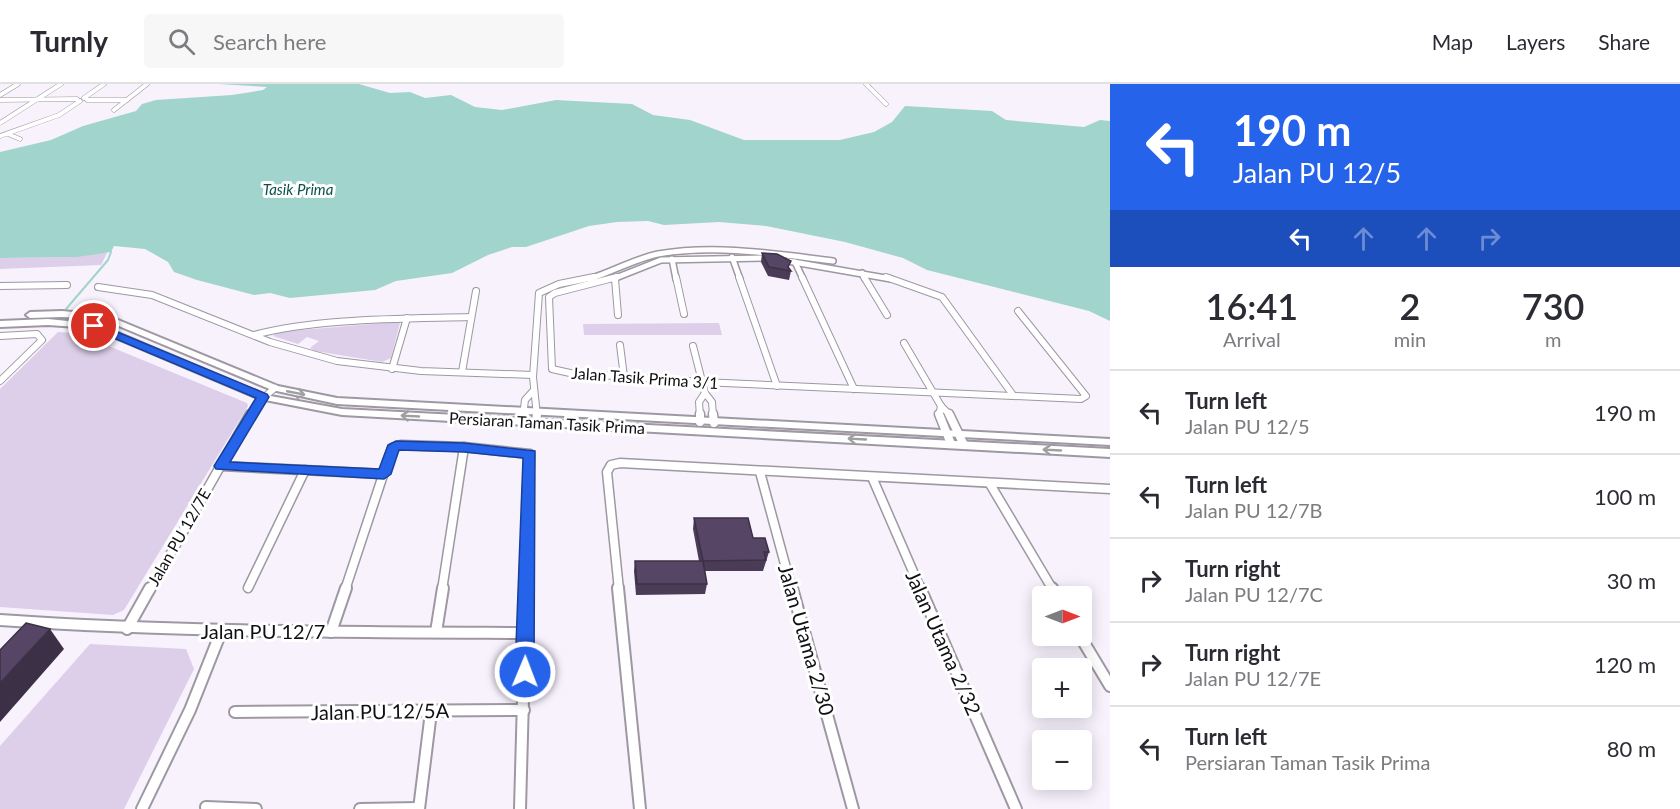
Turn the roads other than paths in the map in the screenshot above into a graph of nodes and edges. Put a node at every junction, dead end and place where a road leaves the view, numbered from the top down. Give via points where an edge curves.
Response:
1 (18, 84) edge
2 (61, 84) edge
3 (104, 84) edge
4 (147, 84) edge
5 (866, 84) edge
6 (0, 94) edge
7 (0, 100) edge
8 (36, 100) junction
9 (82, 100) junction
10 (127, 100) junction
11 (886, 104) dead end
12 (114, 110) dead end
13 (0, 123) edge
14 (8, 134) junction
15 (0, 136) edge
16 (20, 139) dead end
17 (732, 257) junction
18 (672, 259) junction
19 (833, 261) dead end
20 (795, 262) junction
21 (862, 273) junction
22 (615, 279) junction
23 (67, 285) dead end
24 (0, 286) edge
25 (98, 287) dead end
26 (476, 291) dead end
27 (1018, 311) dead end
28 (684, 314) dead end
29 (618, 315) dead end
30 (887, 315) dead end
31 (0, 317) edge
32 (471, 317) junction
33 (407, 318) junction
34 (0, 324) edge
35 (0, 336) edge
36 (252, 336) junction
37 (904, 343) dead end
38 (620, 345) dead end
39 (693, 346) dead end
40 (392, 369) junction
41 (462, 372) junction
42 (532, 375) junction
43 (624, 377) junction
44 (0, 381) edge
45 (702, 382) junction
46 (777, 386) junction
47 (274, 388) junction
48 (854, 389) junction
49 (534, 390) junction
50 (705, 393) junction
51 (934, 393) junction
52 (1013, 395) junction
53 (263, 397) junction
54 (941, 406) junction
55 (522, 417) junction
56 (537, 418) junction
57 (700, 422) junction
58 (714, 423) junction
59 (960, 435) junction
60 (949, 439) junction
61 (1110, 442) edge
62 (964, 446) junction
63 (464, 447) junction
64 (1110, 453) edge
65 (221, 466) junction
66 (305, 470) junction
67 (760, 472) junction
68 (384, 474) junction
69 (872, 477) junction
70 (990, 484) junction
71 (1109, 490) edge
72 (1050, 586) edge
73 (248, 588) dead end
74 (0, 620) edge
75 (126, 629) junction
76 (221, 632) junction
77 (331, 632) junction
78 (436, 632) junction
79 (525, 633) junction
80 (1086, 646) edge
81 (1110, 686) edge
82 (524, 710) junction
83 (235, 712) dead end
84 (431, 712) junction
85 (206, 807) dead end
86 (419, 808) edge
87 (142, 809) edge
88 (256, 809) edge
89 (360, 809) edge
90 (520, 809) edge
91 (640, 809) edge
92 (853, 809) edge
93 (1016, 809) edge

1 - 6 street
2 - 8 street
3 - 9 street
4 - 10 street
5 - 11 street
7 - 8 street
8 - 9 street
8 - 13 street
9 - 10 street
9 - 14 street via 59,115
10 - 12 street
14 - 15 street
14 - 16 street
17 - 18 street, Jalan Tasik Prima 3/1
17 - 20 street, Jalan Tasik Prima 3/1
17 - 46 street
18 - 22 street, Jalan Tasik Prima 3/1 via 642,266
18 - 28 street
19 - 42 street via 759,252 660,254 594,277 547,287 539,293 537,303 536,362
20 - 21 street, Jalan Tasik Prima 3/1
20 - 48 street
21 - 30 street
21 - 52 street, Jalan Tasik Prima 3/1 via 927,289 942,297
22 - 29 street
22 - 43 street, Jalan Tasik Prima 3/1 via 555,292 549,297 549,360 552,369 561,372
23 - 24 street
25 - 36 street via 150,294
26 - 32 street
27 - 52 street, Jalan Tasik Prima 3/1 via 1086,396 1081,399
31 - 47 main road, Persiaran Taman Tasik Prima via 103,317
32 - 33 street
32 - 41 street
33 - 36 street via 278,329
33 - 40 street
34 - 53 main road, Persiaran Taman Tasik Prima via 48,322 94,326
35 - 44 street via 37,334 42,340
36 - 40 street via 309,355
37 - 51 street
38 - 43 street
39 - 45 street
40 - 41 street
41 - 42 street
42 - 49 street
43 - 45 street, Jalan Tasik Prima 3/1
45 - 46 street, Jalan Tasik Prima 3/1
45 - 50 street
46 - 48 street, Jalan Tasik Prima 3/1
47 - 53 street, Jalan PU 12/7E
47 -> 55 main road, Persiaran Taman Tasik Prima via 337,401
48 - 51 street, Jalan Tasik Prima 3/1
49 - 55 street via 525,400
49 - 56 street
50 - 57 street via 699,402
50 - 58 street via 712,402
51 - 52 street, Jalan Tasik Prima 3/1
51 - 54 street
55 -> 53 main road, Persiaran Taman Tasik Prima via 342,412
53 - 65 street, Jalan PU 12/7E
54 - 59 street via 952,417
54 - 60 street via 939,416
55 - 56 main road, Persiaran Taman Tasik Prima
56 - 57 main road, Persiaran Taman Tasik Prima
60 -> 56 main road, Persiaran Taman Tasik Prima
57 - 58 main road, Persiaran Taman Tasik Prima
58 - 60 main road, Persiaran Taman Tasik Prima
59 - 60 main road, Persiaran Taman Tasik Prima
59 - 61 main road, Persiaran Taman Tasik Prima
59 - 62 street
60 - 62 main road, Persiaran Taman Tasik Prima
64 -> 62 main road, Persiaran Taman Tasik Prima
63 - 68 street via 396,445
63 - 78 street
63 - 79 street via 524,452 531,457
65 - 66 street
65 - 75 street, Jalan PU 12/7E
66 - 68 street
66 - 73 street
67 - 69 street
67 - 91 street via 620,463 611,465 607,472
67 - 92 street, Jalan Utama 2/30
68 - 77 street
69 - 70 street
69 - 93 street, Jalan Utama 2/32
70 - 71 street
70 - 72 street
74 - 75 street, Jalan PU 12/7
75 - 76 street, Jalan PU 12/7
76 - 77 street, Jalan PU 12/7
76 - 87 street via 190,710
77 - 78 street, Jalan PU 12/7
78 - 79 street, Jalan PU 12/7
79 - 82 street
80 - 81 street
82 - 84 street, Jalan PU 12/5A
82 - 90 street
83 - 84 street, Jalan PU 12/5A
84 - 86 street
85 - 88 street
86 - 89 street

